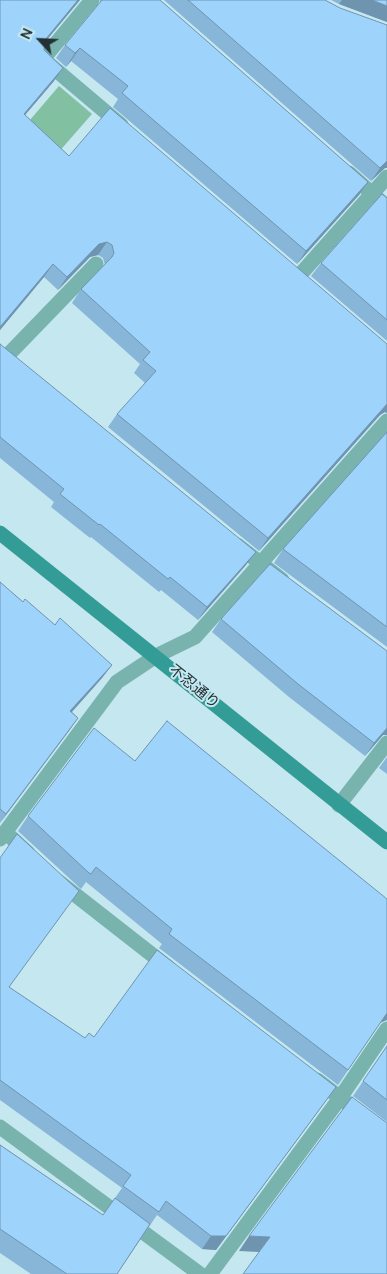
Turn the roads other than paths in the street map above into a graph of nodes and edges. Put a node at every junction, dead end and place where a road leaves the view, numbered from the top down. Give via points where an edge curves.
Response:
1 (92, 0) edge
2 (132, 134) edge
3 (336, 162) edge
4 (387, 177) edge
5 (373, 194) junction
6 (387, 206) edge
7 (96, 264) edge
8 (284, 264) edge
9 (298, 277) junction
10 (312, 289) edge
11 (4, 353) edge
12 (23, 368) edge
13 (387, 421) edge
14 (0, 533) edge
15 (229, 538) edge
16 (260, 564) junction
17 (292, 588) edge
18 (156, 656) junction
19 (387, 742) edge
20 (339, 804) junction
21 (2, 836) edge
22 (387, 842) edge
23 (183, 978) edge
24 (387, 1029) edge
25 (308, 1074) edge
26 (340, 1098) junction
27 (0, 1127) edge
28 (387, 1134) edge
29 (200, 1274) edge
30 (210, 1274) edge

1 - 2 street via 43,59
3 - 5 street
4 - 5 street
5 - 6 street
5 - 9 street
7 - 11 street
8 - 9 street
9 - 10 street
11 - 12 street
13 - 16 street
14 - 18 main road, 不忍通り
15 - 16 street
16 - 17 street
16 - 18 street via 195,637
18 - 20 main road, 不忍通り
18 - 21 street via 117,682
19 - 20 street
20 - 22 main road, 不忍通り
21 - 23 street via 73,895
24 - 26 street
25 - 26 street
26 - 28 street
26 - 30 street
27 - 29 street

